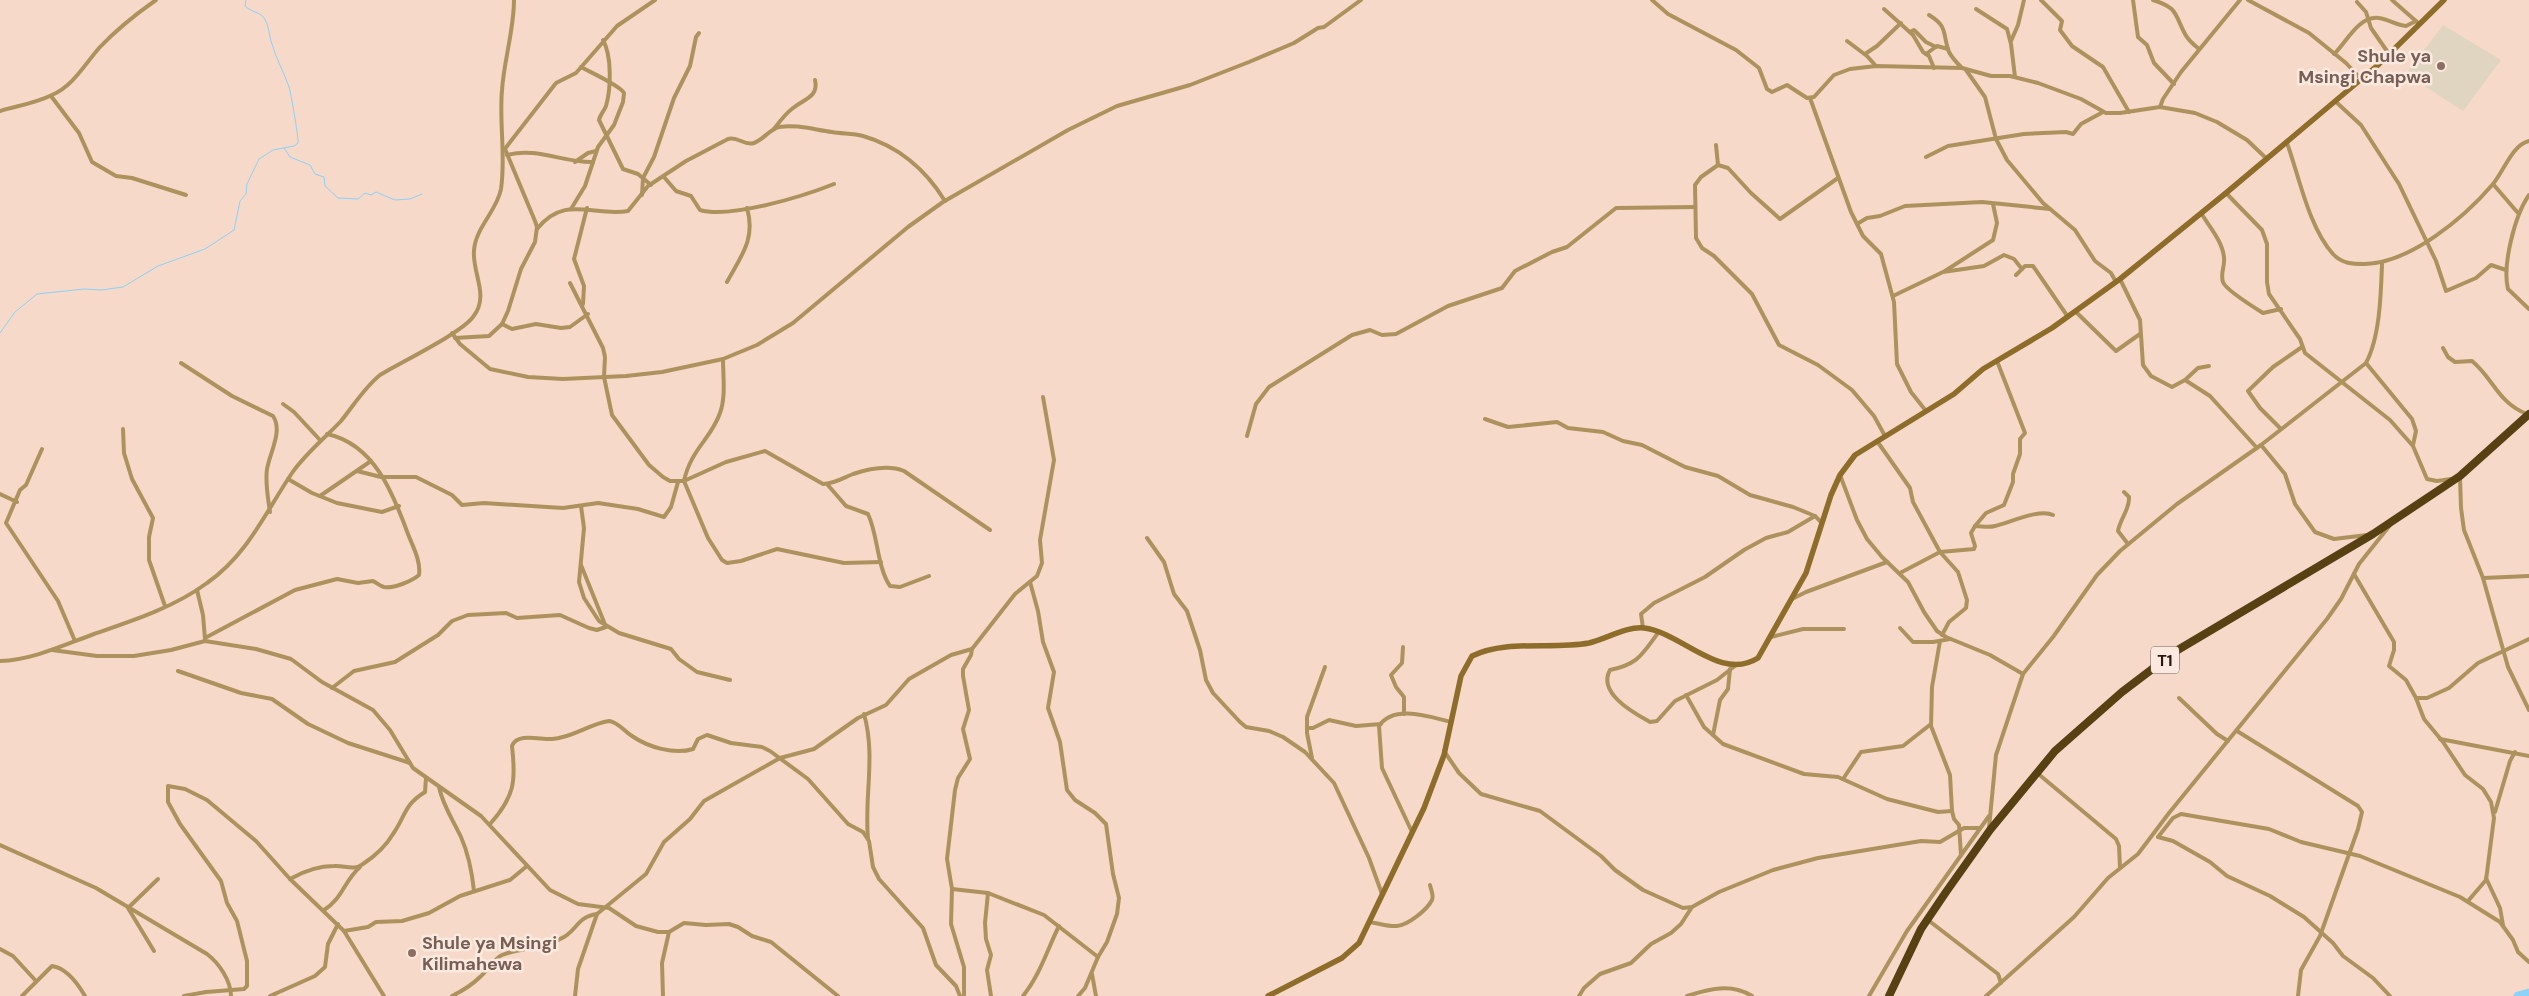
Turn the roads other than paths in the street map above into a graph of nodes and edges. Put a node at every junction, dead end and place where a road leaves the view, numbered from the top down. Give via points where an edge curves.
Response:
1 (156, 0) edge
2 (514, 0) edge
3 (655, 0) edge
4 (1361, 0) edge
5 (1652, 0) edge
6 (2024, 0) edge
7 (2041, 0) edge
8 (2133, 0) edge
9 (2153, 0) edge
10 (2240, 0) edge
11 (2248, 0) edge
12 (2392, 0) edge
13 (2444, 0) edge
14 (2357, 2) dead end
15 (1884, 9) dead end
16 (1976, 9) dead end
17 (1929, 15) dead end
18 (2370, 20) junction
19 (1901, 23) junction
20 (2418, 23) junction
21 (1910, 32) junction
22 (699, 33) dead end
23 (603, 40) junction
24 (2010, 40) junction
25 (1847, 41) dead end
26 (1936, 47) junction
27 (1948, 49) junction
28 (2199, 49) junction
29 (1865, 54) junction
30 (1926, 54) junction
31 (2334, 54) junction
32 (2389, 54) junction
33 (1876, 66) junction
34 (581, 67) junction
35 (1934, 68) junction
36 (1963, 69) junction
37 (2015, 77) junction
38 (2361, 79) junction
39 (815, 80) dead end
40 (608, 83) junction
41 (2174, 84) junction
42 (51, 96) junction
43 (1810, 98) junction
44 (2334, 101) junction
45 (2160, 107) junction
46 (0, 111) edge
47 (2103, 112) junction
48 (2129, 112) junction
49 (774, 129) junction
50 (607, 135) junction
51 (1996, 139) junction
52 (2529, 141) edge
53 (2286, 143) junction
54 (1716, 145) dead end
55 (504, 150) junction
56 (596, 151) junction
57 (508, 155) junction
58 (1926, 157) dead end
59 (2267, 159) junction
60 (575, 162) junction
61 (593, 162) junction
62 (1718, 165) junction
63 (664, 177) junction
64 (643, 178) junction
65 (1838, 178) junction
66 (834, 184) dead end
67 (2493, 184) junction
68 (651, 185) junction
69 (2226, 193) junction
70 (186, 195) dead end
71 (642, 195) junction
72 (2529, 195) edge
73 (945, 200) junction
74 (1993, 204) junction
75 (1695, 207) junction
76 (587, 208) junction
77 (747, 208) junction
78 (571, 209) junction
79 (2050, 209) junction
80 (2201, 213) junction
81 (2518, 213) junction
82 (1857, 224) junction
83 (537, 229) junction
84 (2426, 240) junction
85 (2382, 264) junction
86 (2022, 268) junction
87 (2506, 270) junction
88 (1945, 271) junction
89 (2016, 275) dead end
90 (2118, 280) junction
91 (727, 282) dead end
92 (570, 283) dead end
93 (1892, 296) junction
94 (583, 304) junction
95 (2281, 308) junction
96 (2529, 309) edge
97 (2076, 312) junction
98 (588, 314) junction
99 (2068, 317) junction
100 (502, 324) junction
101 (452, 333) junction
102 (2140, 334) junction
103 (455, 338) junction
104 (2302, 347) junction
105 (2444, 348) dead end
106 (723, 359) junction
107 (1996, 361) junction
108 (181, 363) dead end
109 (2366, 363) junction
110 (2209, 366) dead end
111 (604, 377) junction
112 (2185, 380) junction
113 (2341, 384) junction
114 (1043, 397) dead end
115 (283, 404) dead end
116 (1926, 412) junction
117 (2529, 415) edge
118 (1485, 419) dead end
119 (123, 429) dead end
120 (2281, 429) junction
121 (327, 434) junction
122 (1247, 436) dead end
123 (1885, 436) junction
124 (320, 440) junction
125 (1878, 441) junction
126 (2413, 446) junction
127 (2259, 447) junction
128 (42, 449) dead end
129 (370, 460) junction
130 (357, 471) junction
131 (1840, 475) junction
132 (2460, 476) junction
133 (381, 477) junction
134 (288, 479) junction
135 (684, 481) junction
136 (678, 482) junction
137 (827, 484) junction
138 (2124, 492) dead end
139 (0, 494) edge
140 (320, 496) junction
141 (17, 502) junction
142 (399, 506) junction
143 (581, 506) junction
144 (270, 512) junction
145 (2053, 515) dead end
146 (1815, 516) junction
147 (2397, 517) junction
148 (1822, 523) junction
149 (1975, 526) junction
150 (990, 530) dead end
151 (2374, 534) junction
152 (1147, 538) dead end
153 (2128, 544) junction
154 (1940, 552) junction
155 (881, 562) junction
156 (1887, 562) junction
157 (582, 565) junction
158 (1900, 573) junction
159 (2354, 574) junction
160 (929, 576) dead end
161 (2529, 576) edge
162 (2483, 578) junction
163 (1030, 582) junction
164 (196, 590) junction
165 (1792, 600) junction
166 (165, 606) junction
167 (606, 627) junction
168 (1642, 628) junction
169 (1900, 628) dead end
170 (1844, 629) dead end
171 (1658, 633) junction
172 (1942, 635) junction
173 (1771, 637) junction
174 (1950, 639) junction
175 (2529, 639) edge
176 (205, 640) junction
177 (75, 641) junction
178 (1940, 641) junction
179 (1403, 647) dead end
180 (50, 649) junction
181 (972, 649) junction
182 (2504, 653) junction
183 (0, 661) edge
184 (1736, 665) junction
185 (1325, 667) dead end
186 (1730, 669) junction
187 (178, 671) dead end
188 (2023, 674) junction
189 (730, 680) dead end
190 (332, 688) junction
191 (1686, 695) junction
192 (2179, 698) dead end
193 (2416, 698) junction
194 (2529, 710) edge
195 (864, 714) junction
196 (1404, 714) junction
197 (1451, 722) junction
198 (1380, 724) junction
199 (1932, 724) junction
200 (1307, 728) junction
201 (2237, 730) junction
202 (1713, 736) junction
203 (2440, 739) junction
204 (2228, 741) junction
205 (1444, 751) junction
206 (2515, 752) junction
207 (2529, 756) edge
208 (780, 758) junction
209 (1312, 760) junction
210 (410, 763) junction
211 (2036, 772) junction
212 (426, 778) junction
213 (1843, 779) junction
214 (439, 787) junction
215 (1952, 811) junction
216 (2494, 814) junction
217 (1989, 816) junction
218 (490, 824) junction
219 (1979, 828) junction
220 (1990, 830) junction
221 (1958, 831) junction
222 (1412, 832) junction
223 (2158, 837) junction
224 (2151, 838) junction
225 (869, 841) junction
226 (0, 844) edge
227 (2348, 854) junction
228 (1960, 855) junction
229 (361, 866) junction
230 (527, 866) junction
231 (2120, 868) junction
232 (2486, 878) junction
233 (158, 879) dead end
234 (290, 879) junction
235 (1430, 885) dead end
236 (952, 889) junction
237 (474, 891) junction
238 (988, 892) junction
239 (1382, 894) junction
240 (2468, 901) junction
241 (604, 907) junction
242 (1692, 907) junction
243 (128, 908) junction
244 (324, 910) junction
245 (597, 914) junction
246 (1928, 920) junction
247 (1369, 922) junction
248 (338, 924) junction
249 (2502, 925) junction
250 (1059, 926) junction
251 (344, 931) junction
252 (2321, 931) junction
253 (669, 932) junction
254 (0, 949) edge
255 (154, 951) dead end
256 (1098, 957) junction
257 (2529, 962) edge
258 (1092, 970) junction
259 (36, 981) junction
260 (2001, 983) junction
261 (231, 991) junction
262 (22, 996) edge
263 (85, 996) edge
264 (184, 996) edge
265 (231, 996) edge
266 (270, 996) edge
267 (384, 996) edge
268 (452, 996) edge
269 (575, 996) edge
270 (663, 996) edge
271 (838, 996) edge
272 (960, 996) edge
273 (964, 996) edge
274 (991, 996) edge
275 (1024, 996) edge
276 (1078, 996) edge
277 (1096, 996) edge
278 (1268, 996) edge
279 (1579, 996) edge
280 (1688, 996) edge
281 (1752, 996) edge
282 (1869, 996) edge
283 (1889, 996) edge
284 (1986, 996) edge
285 (2298, 996) edge
286 (2390, 996) edge

1 - 42 street via 128,20 75,80
2 - 55 street via 502,92
3 - 23 street via 617,26
4 - 73 street via 1324,27 1276,51 1190,85 1104,112
5 - 43 street via 1668,14 1727,44 1746,58 1758,68 1770,92 1789,85
6 - 24 street via 2018,25
7 - 48 street via 2062,21 2060,30 2072,46 2103,67
8 - 41 street via 2138,37 2147,45 2154,63
9 - 28 street via 2172,8 2185,34
10 - 28 street
11 - 31 street via 2304,31
12 - 20 street
13 - 20 street
14 - 18 street
15 - 19 street
16 - 24 street via 2005,26
17 - 27 street via 1942,26
18 - 20 street via 2378,17 2406,26
18 - 31 street via 2359,24
18 - 32 street via 2371,28
19 - 21 street
19 - 29 street
20 - 32 street
21 - 26 street via 1914,30
21 - 30 street
22 - 64 street via 690,66
23 - 34 street
23 - 40 street via 610,58
24 - 37 street
25 - 29 street
26 - 27 street
26 - 30 street
27 - 36 street
28 - 41 street
29 - 33 street
30 - 35 street
31 - 38 street
32 - 38 street
33 - 35 street
33 - 43 street via 1839,72
34 - 40 street
34 - 55 street via 556,83
35 - 36 street
36 - 37 street via 1991,76
36 - 51 street via 1985,97
37 - 47 street via 2081,100
38 - 44 street
39 - 49 street via 814,94 784,116
40 - 50 street via 606,105 599,118
40 - 50 street via 617,85 624,93 619,113
41 - 45 street
42 - 46 street
42 - 70 street via 79,134 92,162 116,176
43 - 65 street
44 - 53 street
44 - 84 street via 2361,125 2386,163
45 - 48 street
45 - 59 street via 2214,120 2247,140
47 - 48 street
47 - 51 street via 2082,124 2073,134 2031,133
49 - 63 street via 754,143 735,138 728,140 686,161
49 - 73 street via 808,128 857,134 876,140 921,169
50 - 56 street
50 - 64 street via 624,170
51 - 58 street via 1948,146
51 - 79 street via 2007,160
52 - 67 street via 2519,146
53 - 59 street
53 - 85 street via 2312,220 2332,253 2347,264
54 - 62 street
55 - 57 street
55 - 101 street via 500,191 475,241 473,253 478,268 481,303 470,321
56 - 60 street
56 - 61 street
57 - 60 street via 528,152
57 - 83 street
59 - 69 street
60 - 61 street
61 - 78 street via 581,194
62 - 65 street via 1728,168 1780,218
62 - 75 street via 1697,182
63 - 68 street
63 - 77 street via 676,191 691,196 700,210
64 - 68 street
64 - 71 street
65 - 82 street
66 - 77 street via 805,195
67 - 81 street
67 - 84 street via 2449,227
68 - 71 street
69 - 80 street
69 - 95 street via 2265,236 2267,288
71 - 76 street via 628,211
72 - 81 street
73 - 106 street via 793,323 757,345
74 - 79 street
74 - 82 street via 1905,206
74 - 88 street via 1996,223 1993,240
75 - 122 street via 1616,208 1568,247 1515,271 1502,288 1448,306 1396,334 1366,330 1340,341 1265,391 1256,404
75 - 123 street via 1699,245 1752,294 1778,344 1818,365 1852,390 1874,416
76 - 78 street
76 - 94 street via 574,259 584,286
77 - 91 street via 750,224 746,248
78 - 83 street via 548,217
79 - 90 street via 2075,230 2095,261
80 - 90 street
80 - 95 street via 2224,256 2224,285 2263,313
81 - 87 street
82 - 93 street via 1866,240 1881,254
83 - 100 street via 535,242 524,262
84 - 85 street via 2417,248
84 - 87 street via 2446,291 2476,278 2491,265
85 - 109 street via 2380,302 2373,345
86 - 88 street via 2014,259 2004,255 1984,266
86 - 89 street
86 - 99 street via 2033,266
87 - 96 street via 2508,289
88 - 93 street
90 - 97 street
90 - 102 street via 2138,316
92 - 94 street
93 - 116 street via 1898,368
94 - 98 street
95 - 104 street
97 - 99 street
97 - 102 street via 2116,351
98 - 100 street via 570,327 536,324 512,330
98 - 111 street via 603,348
99 - 107 street
100 - 103 street via 489,336
101 - 103 street
101 - 121 street via 380,375
102 - 112 street via 2141,360 2151,376 2172,388
103 - 111 street via 490,369 507,374 563,379
104 - 113 street
104 - 120 street via 2249,387 2248,391 2260,408
105 - 117 street via 2455,362 2472,361 2502,397
106 - 111 street via 662,372
106 - 135 street via 720,413 694,453
107 - 116 street
107 - 149 street via 2025,433 2020,439 2014,482 2004,505 1986,513
108 - 144 street via 232,396 273,416 277,422 267,469
109 - 113 street
109 - 126 street via 2412,419 2416,431
110 - 112 street via 2198,368
111 - 136 street via 617,425 657,473
112 - 127 street via 2210,396
113 - 120 street
113 - 126 street via 2390,420
114 - 163 street via 1054,460 1042,523 1041,571
115 - 124 street
116 - 123 street
117 - 132 highway, T1
118 - 146 street via 1508,427 1557,422 1568,428 1603,432 1623,441 1642,444 1685,467 1718,476 1750,496 1793,506
119 - 166 street via 124,453 132,479 153,518 149,560
120 - 127 street
121 - 124 street
121 - 129 street via 352,442
123 - 125 street
124 - 134 street
125 - 131 street via 1855,455
125 - 154 street via 1910,488 1913,502
126 - 132 street via 2427,479 2437,481
127 - 151 street via 2285,474 2295,504 2315,532 2334,539
127 - 153 street via 2177,504
128 - 141 street
129 - 130 street
129 - 133 street
130 - 133 street
130 - 140 street
131 - 148 street
131 - 156 street via 1861,529
132 - 147 highway, T1
132 - 162 street via 2464,530
133 - 142 street
133 - 143 street via 416,477 456,497 462,505
134 - 140 street
134 - 144 street
135 - 136 street
135 - 137 street via 726,462 764,451
135 - 155 street via 708,538 727,563 741,562 777,550 844,563
136 - 143 street via 668,515 664,517 605,504
137 - 150 street via 861,472 894,468
137 - 155 street via 846,506 868,514 878,541
138 - 153 street via 2129,503 2120,518 2118,531
139 - 141 street
140 - 142 street via 382,512
141 - 177 street via 6,523 58,601
142 - 176 street via 419,564 419,575 415,579 390,588 373,581 358,583 337,579 295,590
143 - 157 street via 584,528
144 - 164 street via 230,563
145 - 149 street via 2023,517 1992,527
146 - 148 street
146 - 168 street via 1788,532 1766,538 1706,577 1654,603 1641,614
147 - 151 highway, T1
147 - 159 street
148 - 165 street via 1806,573
149 - 154 street via 1971,533 1974,549
151 - 211 highway, T1 via 2176,651 2122,692
152 - 209 street via 1164,562 1174,594 1189,616 1206,680 1213,693 1246,727 1269,730 1283,736
153 - 188 street via 2097,575
154 - 158 street
154 - 172 street via 1958,572 1968,602
155 - 160 street via 888,583 894,588
156 - 158 street
156 - 165 street
157 - 167 street
157 - 167 street via 578,582 582,594 594,615
158 - 172 street via 1912,587 1927,618
159 - 193 street via 2394,642 2389,666 2406,680
159 - 201 street via 2331,612
161 - 162 street
162 - 182 street
163 - 181 street via 1015,594
163 - 256 street via 1045,651 1054,672 1048,708 1060,742 1067,790 1075,800 1103,820 1110,847 1120,903 1111,933
164 - 166 street
164 - 176 street
165 - 173 street
166 - 177 street
167 - 189 street via 671,649 697,672
167 - 190 street via 597,630 560,615 518,618 506,613 472,614 452,621 438,635 395,662 354,671
168 - 171 street
168 - 197 street via 1587,643 1482,651 1472,656 1462,671
169 - 178 street via 1913,642
170 - 173 street via 1797,630
171 - 184 street via 1717,661
171 - 191 street via 1643,655 1609,671 1612,695 1651,723
172 - 174 street
173 - 184 street via 1758,658
174 - 178 street
174 - 188 street via 1990,655
175 - 182 street
176 - 180 street via 172,650 134,656 97,656
176 - 190 street via 282,655
177 - 180 street
178 - 199 street via 1932,687
179 - 196 street via 1402,663 1391,675 1404,698
180 - 183 street via 22,659
181 - 195 street via 951,655 909,679 886,705
181 - 236 street via 963,669 970,710 963,729 970,759 958,778 948,847
182 - 193 street via 2478,663 2449,688 2428,698
182 - 194 street via 2512,679
184 - 186 street
185 - 200 street via 1307,717
186 - 191 street via 1717,680
186 - 202 street via 1728,689 1720,700
187 - 210 street via 241,693 272,699 308,724 348,743
188 - 217 street via 1998,745
190 - 210 street via 373,710
191 - 202 street via 1704,727
192 - 204 street via 2216,734
193 - 203 street via 2424,719
195 - 208 street via 814,750
195 - 225 street via 871,759
196 - 197 street
196 - 198 street via 1396,714
197 - 205 street
198 - 200 street via 1356,726 1328,720
198 - 222 street via 1382,768
199 - 213 street via 1903,746 1862,752
199 - 215 street via 1950,775
200 - 209 street
201 - 204 street
201 - 227 street via 2360,808 2362,817
202 - 213 street via 1724,744 1804,774
203 - 206 street
203 - 216 street via 2465,775 2486,792
204 - 224 street
205 - 222 street
205 - 242 street via 1459,773 1481,794 1540,811 1643,890 1675,907
206 - 207 street
206 - 216 street
208 - 218 street via 762,747 731,743 707,735 698,739 693,749 675,752 637,739 609,721 552,739 525,738 512,742 515,773 511,792
208 - 225 street via 808,780 848,824 863,832
208 - 241 street via 704,801 690,819 664,842 646,874
209 - 239 street via 1338,790
210 - 212 street
211 - 220 highway, T1
211 - 231 street via 2116,839
212 - 214 street
212 - 229 street via 425,792 410,801 388,841
213 - 215 street via 1887,799 1938,812
214 - 218 street
214 - 237 street via 470,861
215 - 221 street via 1959,825
216 - 232 street
217 - 219 street
217 - 220 street
218 - 230 street
219 - 221 street
219 - 228 street
220 - 246 highway, T1
221 - 228 street
221 - 242 street via 1940,842 1921,841 1831,855 1782,867
222 - 239 street
223 - 224 street
223 - 227 street via 2173,818 2181,814 2266,828 2297,841
223 - 252 street via 2173,841 2210,862 2227,876 2270,896
224 - 231 street
225 - 272 street via 873,867 879,880 923,928 936,965 956,986
226 - 243 street via 96,888
227 - 240 street via 2384,865
227 - 252 street
228 - 282 street via 1907,931
229 - 234 street via 321,867
229 - 244 street via 351,876 342,895
230 - 237 street via 510,880
230 - 241 street via 557,894 578,904
231 - 260 street via 2074,917
232 - 240 street
232 - 249 street via 2500,908
233 - 243 street
234 - 244 street
234 - 261 street via 256,841 207,800 168,786 168,802 221,881 227,903 237,921 249,980 244,990
235 - 247 street via 1431,902 1404,924
236 - 238 street
236 - 273 street via 951,924 964,967
237 - 251 street via 414,918 376,922
238 - 250 street via 1044,915
238 - 274 street via 984,923 991,955 987,970
239 - 247 street
240 - 249 street
241 - 245 street
241 - 253 street via 648,930
242 - 279 street via 1671,934 1650,944 1631,962 1600,974
243 - 255 street
243 - 261 street via 214,958
244 - 248 street
245 - 268 street via 583,918 559,940 501,956 478,979
245 - 269 street via 578,969
246 - 260 street via 1998,974
246 - 283 highway, T1
247 - 278 street via 1350,953
248 - 251 street
248 - 266 street via 328,944 326,967 315,976
249 - 257 street via 2518,952
250 - 256 street
250 - 275 street via 1039,975
251 - 267 street
252 - 285 street via 2301,970
252 - 286 street via 2343,956 2373,978
253 - 270 street via 662,963
253 - 271 street via 684,923 723,923 738,927 771,942
254 - 259 street via 13,956
256 - 258 street
258 - 276 street
258 - 277 street
259 - 262 street
259 - 263 street via 48,967 58,966
260 - 284 street
261 - 264 street
261 - 265 street
280 - 281 street via 1724,988

